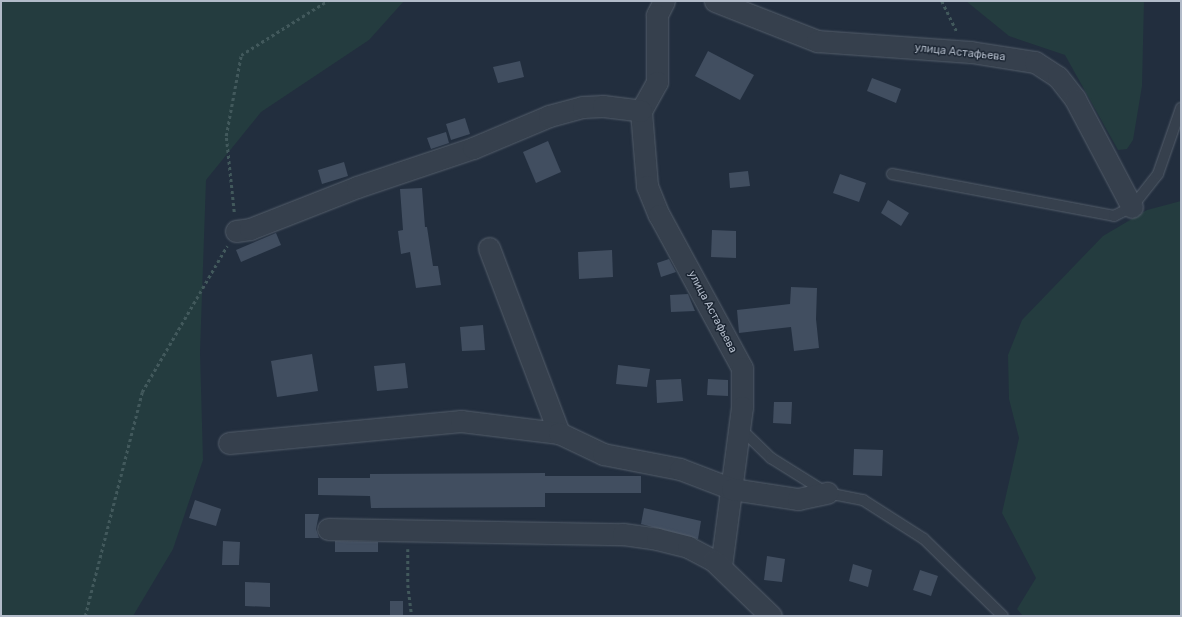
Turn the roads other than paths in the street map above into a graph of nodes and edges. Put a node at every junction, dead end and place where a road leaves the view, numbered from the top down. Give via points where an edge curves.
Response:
1 (664, 1) edge
2 (715, 1) edge
3 (1181, 108) edge
4 (641, 111) junction
5 (892, 174) dead end
6 (1132, 207) junction
7 (236, 231) road end
8 (489, 248) dead end
9 (739, 427) junction
10 (559, 433) junction
11 (229, 443) dead end
12 (732, 489) junction
13 (827, 493) junction
14 (328, 529) dead end
15 (721, 566) junction
16 (771, 616) edge
17 (1004, 616) edge

1 - 4 street via 657,15 657,82
2 - 6 street, улица Астафьева via 817,41 971,52 1035,62 1058,77 1075,99
3 - 6 lane via 1158,174
4 - 7 street via 603,106 583,107 549,116 473,148 357,187 250,229
4 - 9 street, улица Астафьева via 647,186 659,215 742,368
5 - 6 lane via 1099,214 1114,216
8 - 10 street
9 - 12 street, улица Астафьева
9 - 13 lane via 771,458
10 - 11 street via 461,421
10 - 12 street via 603,454 680,468
12 - 13 street via 798,499
12 - 15 street, улица Астафьева
13 - 17 lane via 863,500 924,539
14 - 15 street via 622,534 688,547
15 - 16 street

